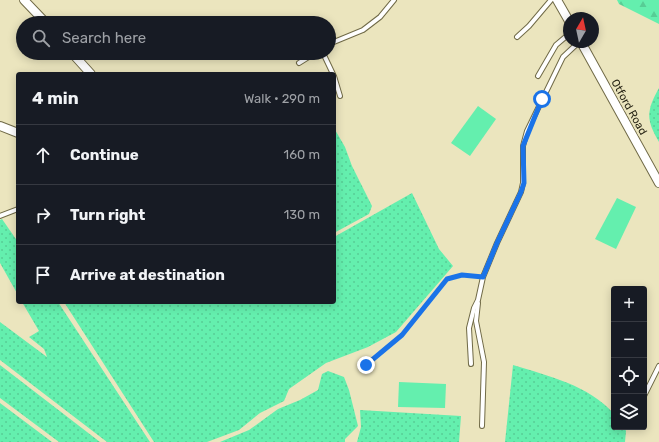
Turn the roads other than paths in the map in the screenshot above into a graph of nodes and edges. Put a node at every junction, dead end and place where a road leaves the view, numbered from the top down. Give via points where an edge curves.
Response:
1 (24, 0) edge
2 (394, 0) edge
3 (551, 0) edge
4 (557, 0) edge
5 (564, 12) edge
6 (39, 16) edge
7 (517, 37) dead end
8 (563, 39) edge
9 (336, 41) edge
10 (573, 48) edge
11 (583, 48) edge
12 (78, 60) edge
13 (304, 60) edge
14 (326, 60) edge
15 (299, 63) dead end
16 (89, 72) edge
17 (332, 72) edge
18 (538, 76) dead end
19 (336, 82) edge
20 (340, 96) dead end
21 (0, 126) edge
22 (16, 132) edge
23 (659, 183) edge
24 (16, 210) edge
25 (0, 216) edge
26 (478, 300) junction
27 (470, 364) dead end
28 (659, 366) edge
29 (645, 394) edge
30 (482, 426) dead end

1 - 6 street
2 - 9 lane via 380,17 363,30
3 - 7 lane
4 - 5 street
8 - 18 lane via 556,45
10 - 26 lane via 563,57 528,131 523,146 524,183 483,277
11 - 23 street, Otford Road
12 - 16 street
13 - 15 lane
14 - 17 lane
19 - 20 lane
21 - 22 street
24 - 25 lane
26 - 27 lane via 469,328
26 - 30 lane via 476,321 484,362
28 - 29 lane

